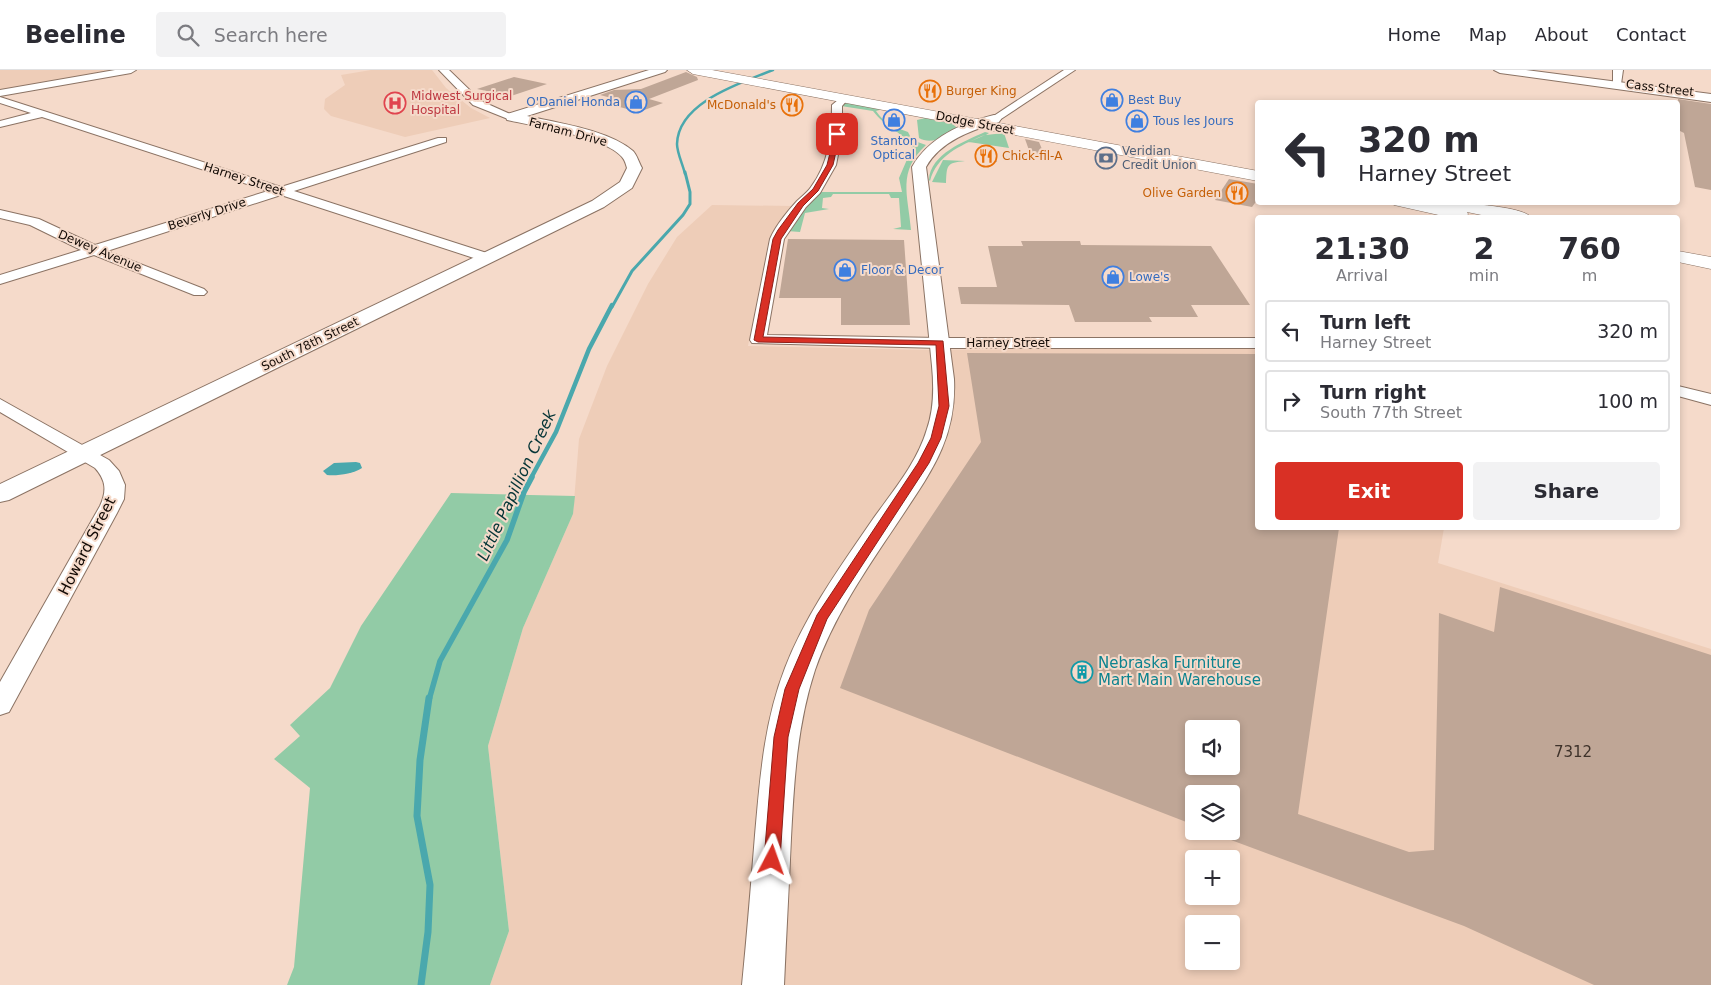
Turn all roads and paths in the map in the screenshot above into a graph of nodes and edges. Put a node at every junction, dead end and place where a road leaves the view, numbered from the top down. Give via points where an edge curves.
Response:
1 (444, 70) edge
2 (660, 70) edge
3 (693, 70) edge
4 (1070, 70) edge
5 (1500, 70) edge
6 (1521, 70) edge
7 (134, 71) edge
8 (732, 73) edge
9 (1618, 76) edge
10 (770, 81) junction
11 (0, 93) edge
12 (1711, 96) edge
13 (844, 98) junction
14 (0, 100) edge
15 (41, 114) junction
16 (512, 117) junction
17 (988, 123) junction
18 (0, 124) edge
19 (442, 140) dead end
20 (1255, 168) edge
21 (1255, 175) edge
22 (280, 191) junction
23 (618, 192) joint
24 (1415, 205) edge
25 (1457, 205) edge
26 (0, 214) edge
27 (1464, 215) edge
28 (1505, 215) edge
29 (1680, 246) edge
30 (95, 250) junction
31 (1711, 252) edge
32 (1680, 257) edge
33 (488, 258) junction
34 (1711, 263) edge
35 (0, 280) edge
36 (199, 292) dead end
37 (940, 343) junction
38 (1255, 343) edge
39 (1680, 392) edge
40 (1711, 400) edge
41 (0, 404) edge
42 (84, 453) junction
43 (0, 494) edge
44 (0, 706) edge
45 (763, 985) edge

1 - 16 street, Farnam Drive via 477,103
2 - 16 main road
3 - 8 highway, Dodge Street
4 - 17 street
5 - 12 main road, Cass Street
6 - 9 main road, Cass Street
7 - 11 street
8 - 10 highway, Dodge Street
9 - 12 main road, Cass Street
10 - 13 highway, Dodge Street
10 - 17 highway, Dodge Street
13 - 17 highway, Dodge Street
13 - 37 street, Harney Street via 837,105 837,134 830,165 816,190 801,204 777,239 758,340
14 - 15 street, Harney Street
15 - 18 street
15 - 22 street, Harney Street
16 - 23 main road, Farnam Drive via 605,141 627,152 635,170 630,181
17 - 20 highway, Dodge Street
17 - 21 highway, Dodge Street
17 - 37 main road via 940,154 921,187
19 - 22 street, Beverly Drive
22 - 30 street, Beverly Drive
22 - 33 street, Harney Street
23 - 33 main road, South 78th Street
24 - 27 highway
25 - 28 highway
26 - 30 street, Dewey Avenue via 31,221
29 - 31 highway
30 - 35 street, Beverly Drive
30 - 36 street, Dewey Avenue
32 - 34 highway
33 - 42 main road, South 78th Street
37 - 38 street, Harney Street
37 - 45 main road via 944,406 933,444 917,475 826,611 792,689 781,737
39 - 40 street
41 - 42 street, Howard Street
42 - 43 main road, South 78th Street
42 - 44 street, Howard Street via 112,475 115,499

